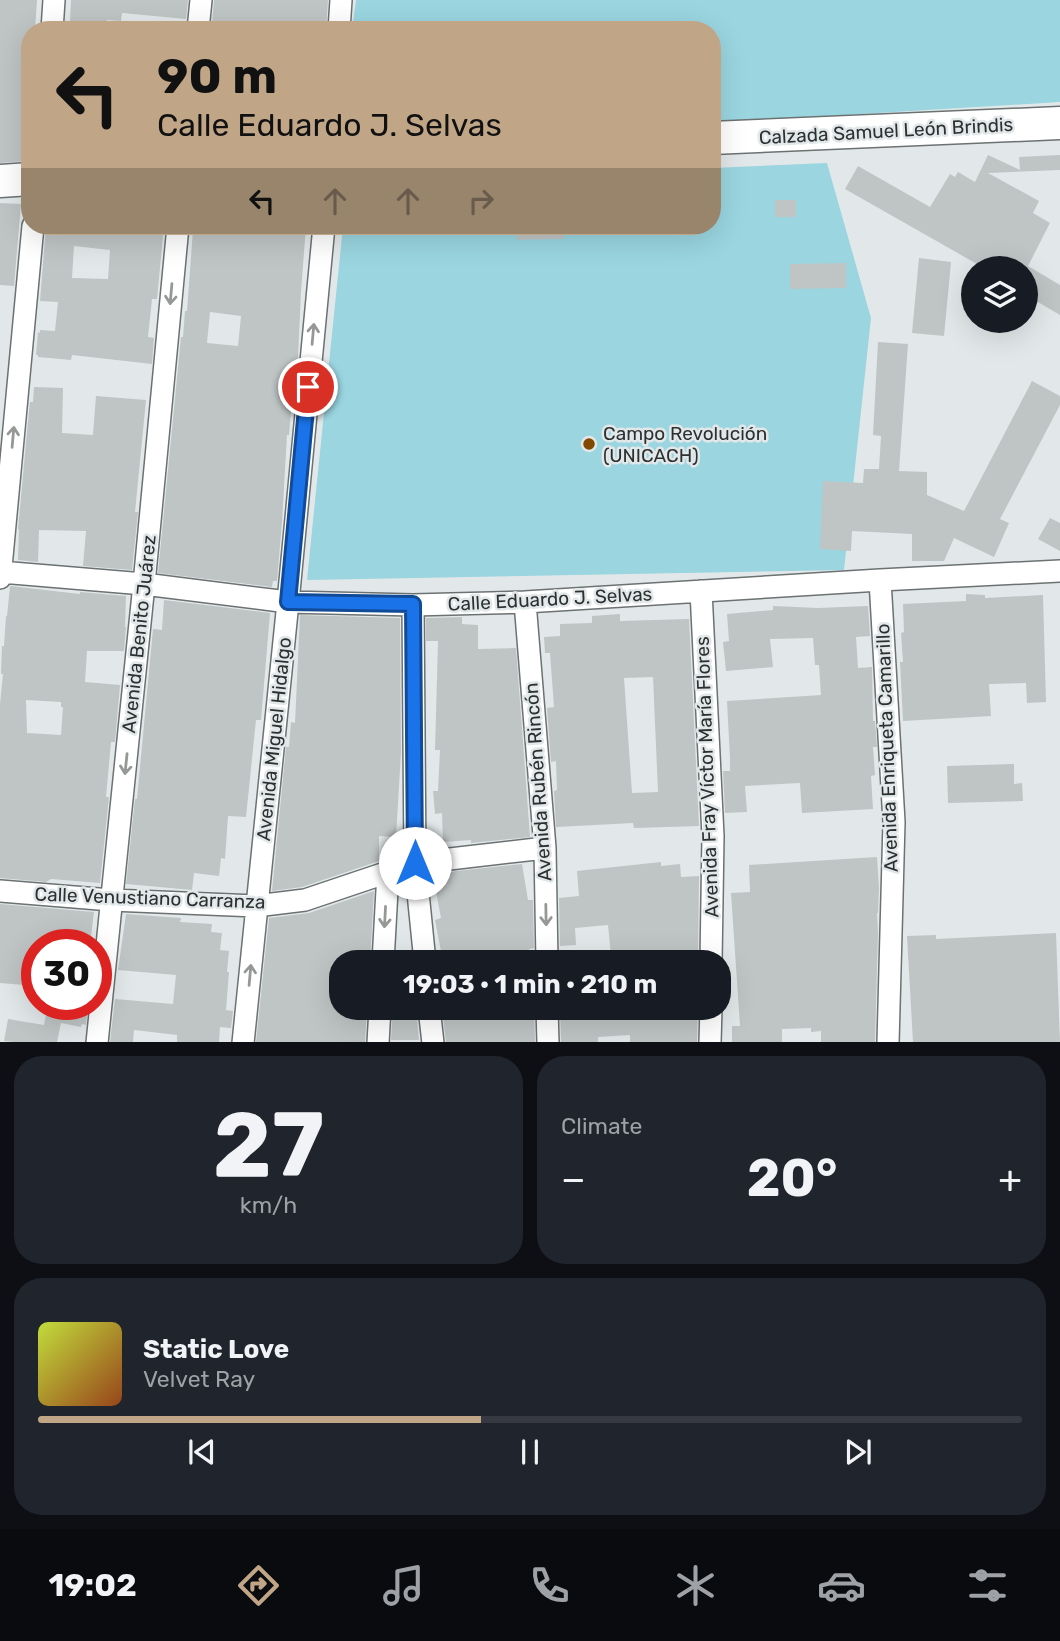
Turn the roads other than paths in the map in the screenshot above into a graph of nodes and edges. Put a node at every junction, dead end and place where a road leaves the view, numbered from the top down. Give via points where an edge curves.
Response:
1 (54, 0) edge
2 (201, 0) edge
3 (341, 0) edge
4 (53, 21) edge
5 (199, 21) edge
6 (340, 21) edge
7 (1060, 123) edge
8 (721, 138) edge
9 (21, 180) edge
10 (0, 181) edge
11 (32, 235) edge
12 (177, 235) edge
13 (323, 235) edge
14 (1060, 571) edge
15 (0, 572) edge
16 (0, 578) edge
17 (880, 580) junction
18 (144, 584) junction
19 (701, 592) junction
20 (288, 602) junction
21 (526, 602) junction
22 (413, 604) junction
23 (545, 848) junction
24 (415, 863) junction
25 (388, 872) junction
26 (0, 891) edge
27 (111, 900) junction
28 (256, 905) junction
29 (384, 950) edge
30 (424, 950) edge
31 (547, 950) edge
32 (711, 950) edge
33 (379, 1020) edge
34 (430, 1020) edge
35 (547, 1020) edge
36 (711, 1020) edge
37 (97, 1042) edge
38 (243, 1042) edge
39 (378, 1042) edge
40 (433, 1042) edge
41 (548, 1042) edge
42 (710, 1042) edge
43 (888, 1042) edge

1 - 4 street
2 - 5 street
3 - 6 street
7 - 8 street, Calzada Samuel León Brindis
9 - 10 street
15 -> 11 street
12 -> 18 street, Avenida Benito Juárez
20 -> 13 street, Avenida Miguel Hidalgo
14 - 17 street, Calle Eduardo J. Selvas
15 - 16 street
15 - 18 street, Calle Eduardo J. Selvas
17 - 19 street, Calle Eduardo J. Selvas
17 - 43 street, Avenida Enriqueta Camarillo via 894,822
18 - 20 street, Calle Eduardo J. Selvas
18 -> 27 street, Avenida Benito Juárez
19 - 21 street, Calle Eduardo J. Selvas
19 - 32 street, Avenida Fray Víctor María Flores via 713,836
20 - 22 street, Calle Eduardo J. Selvas
20 - 28 street, Avenida Miguel Hidalgo
21 - 22 street, Calle Eduardo J. Selvas
21 - 23 street, Avenida Rubén Rincón
22 - 24 street
23 - 24 street, Calle Venustiano Carranza
23 -> 31 street, Avenida Rubén Rincón
24 - 25 street, Calle Venustiano Carranza
24 - 30 street
25 - 28 street, Calle Venustiano Carranza via 304,900
25 -> 29 street
26 - 27 street, Calle Venustiano Carranza
27 - 28 street, Calle Venustiano Carranza
27 - 37 street, Avenida Benito Juárez
38 -> 28 street, Avenida Miguel Hidalgo
33 - 39 street
34 - 40 street
35 - 41 street
36 - 42 street

